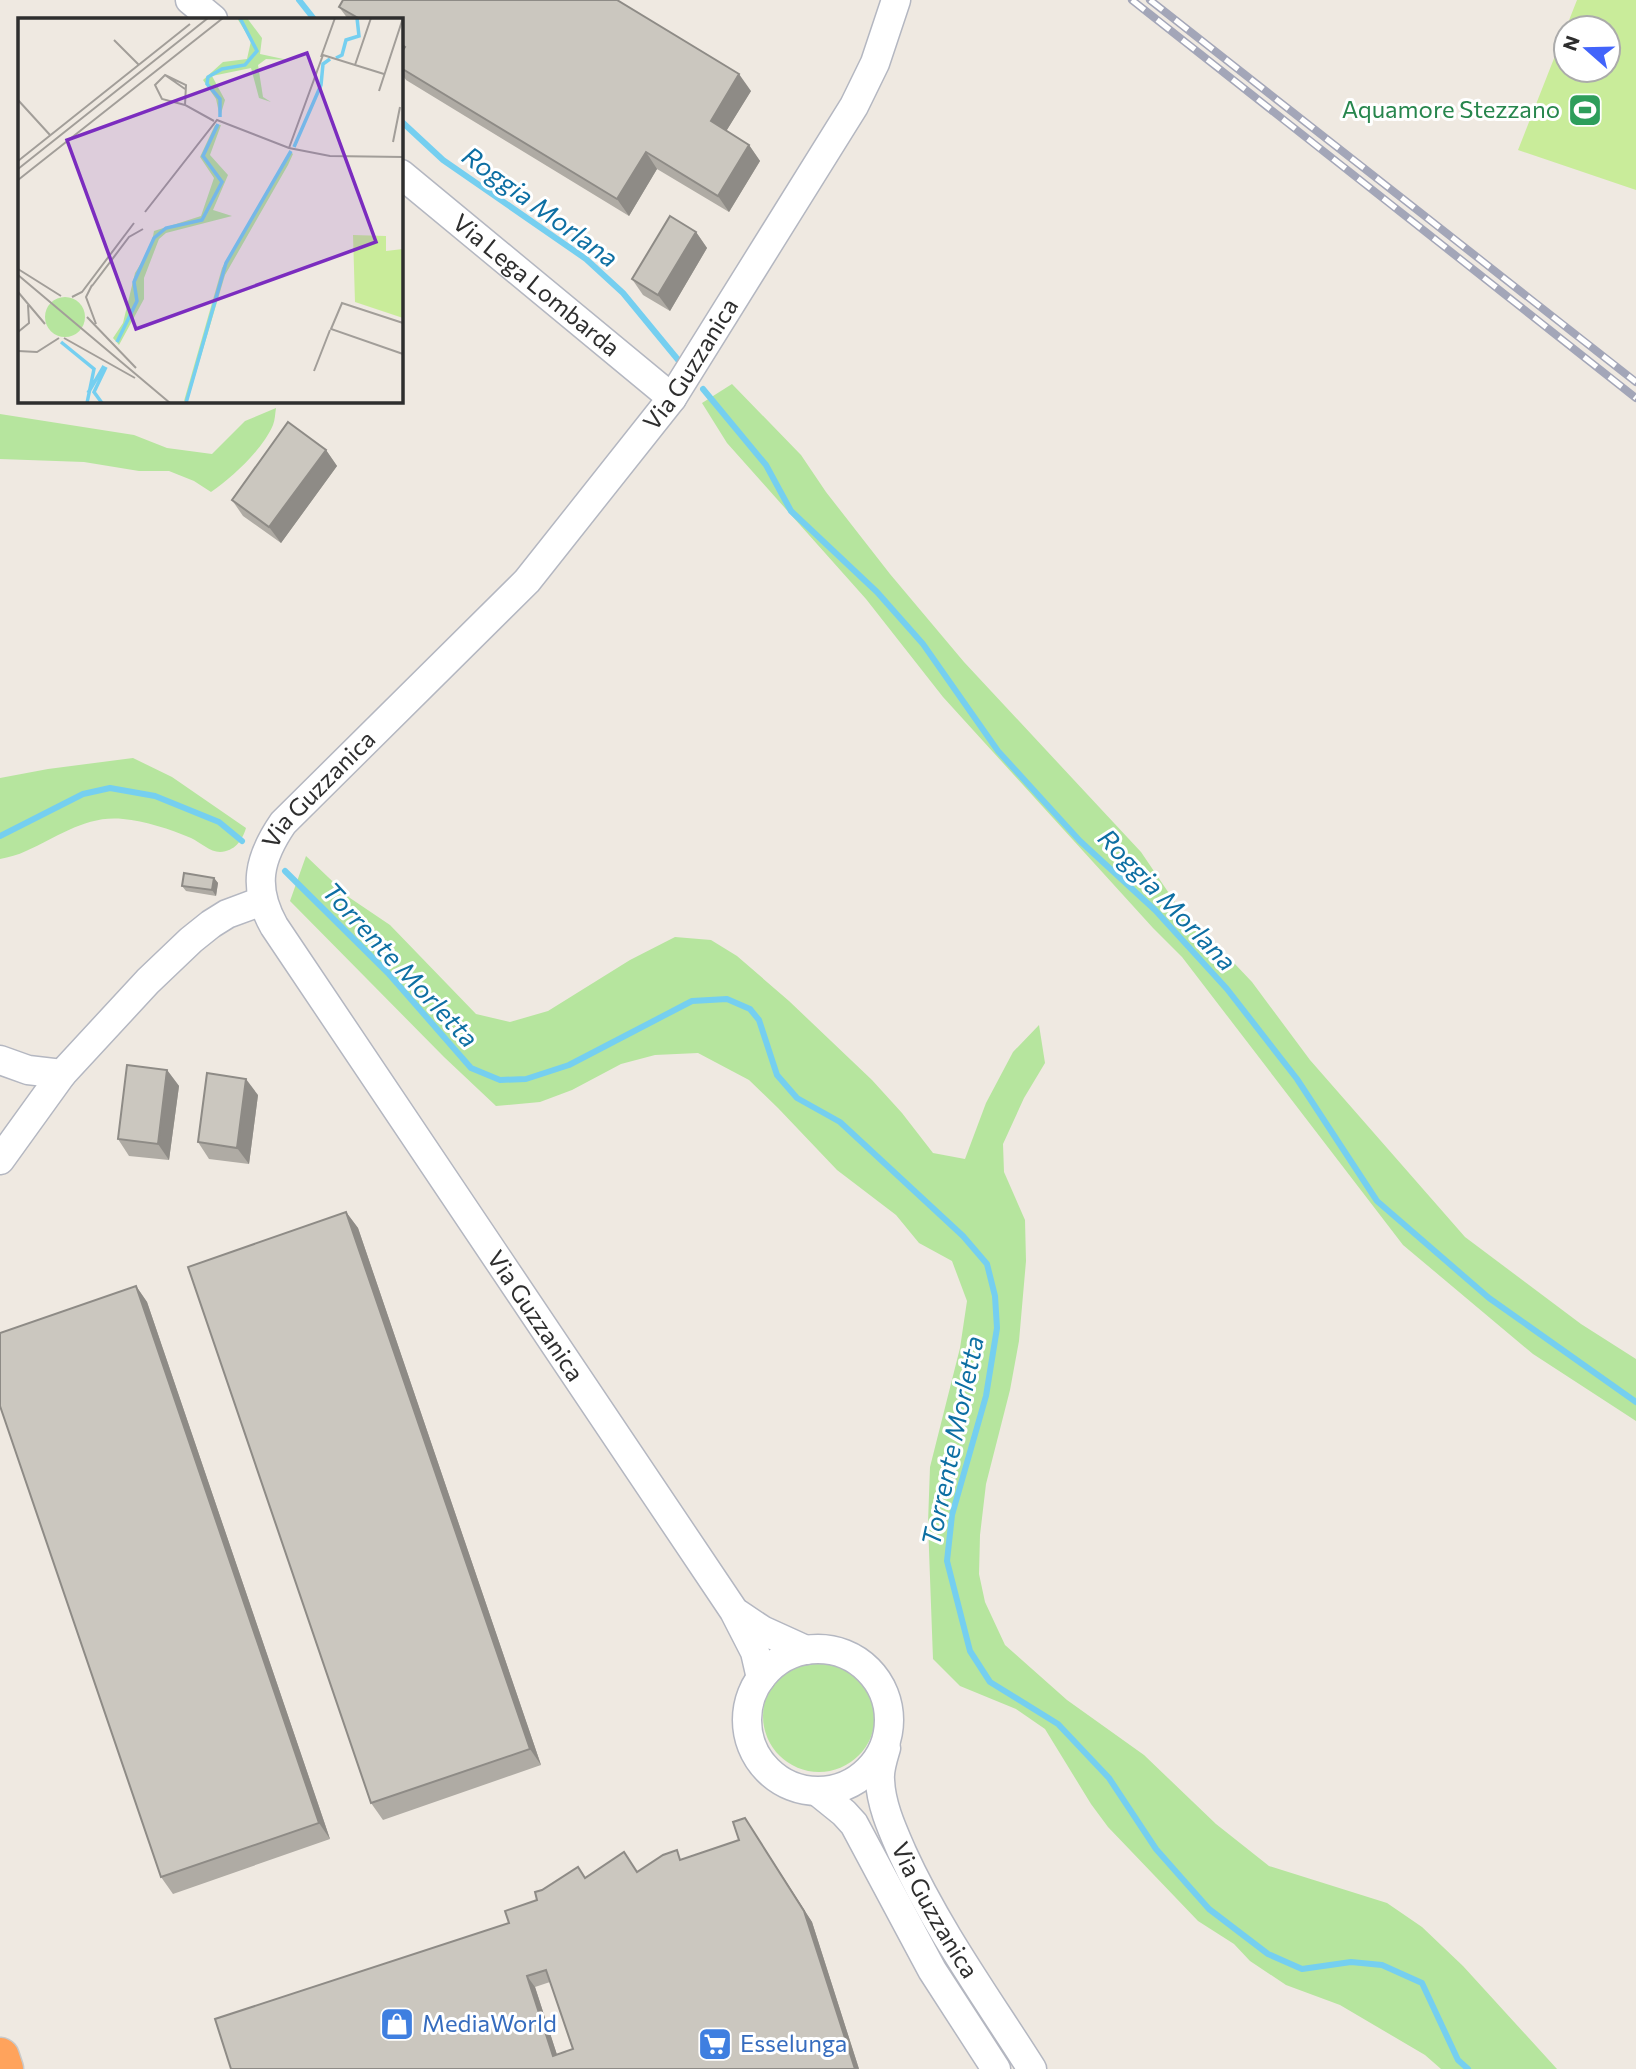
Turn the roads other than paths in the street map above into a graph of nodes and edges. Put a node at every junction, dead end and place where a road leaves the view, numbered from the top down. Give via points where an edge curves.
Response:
1 (190, 0) edge
2 (897, 0) edge
3 (212, 18) edge
4 (402, 175) edge
5 (672, 398) junction
6 (262, 901) junction
7 (0, 1060) edge
8 (62, 1074) junction
9 (0, 1160) edge
10 (734, 1611) junction
11 (806, 1650) junction
12 (761, 1678) junction
13 (888, 1737) junction
14 (818, 1792) junction
15 (0, 2057) edge
16 (4, 2069) edge
17 (996, 2069) edge
18 (1032, 2069) edge

1 - 3 street
2 - 5 street, Via Guzzanica via 854,106
4 - 5 street, Via Lega Lombarda
5 - 6 street, Via Guzzanica via 527,581 283,822 261,867
6 - 8 street via 227,914 191,940
6 - 10 street, Via Guzzanica via 274,926
7 - 8 street via 28,1070
8 - 9 street
10 - 11 street, Via Guzzanica
10 - 12 street, Via Guzzanica via 755,1653
11 - 12 street, Via Guzzanica via 789,1655
11 - 13 street, Via Guzzanica via 830,1650 852,1657 870,1671 884,1691 890,1713
12 - 14 street, Via Guzzanica via 747,1716 757,1757 783,1782
13 - 14 street via 879,1759 863,1776 842,1788
13 - 18 street, Via Guzzanica via 879,1777 896,1838 954,1947
14 - 17 street, Via Guzzanica via 853,1825 932,1970
15 - 16 highway

